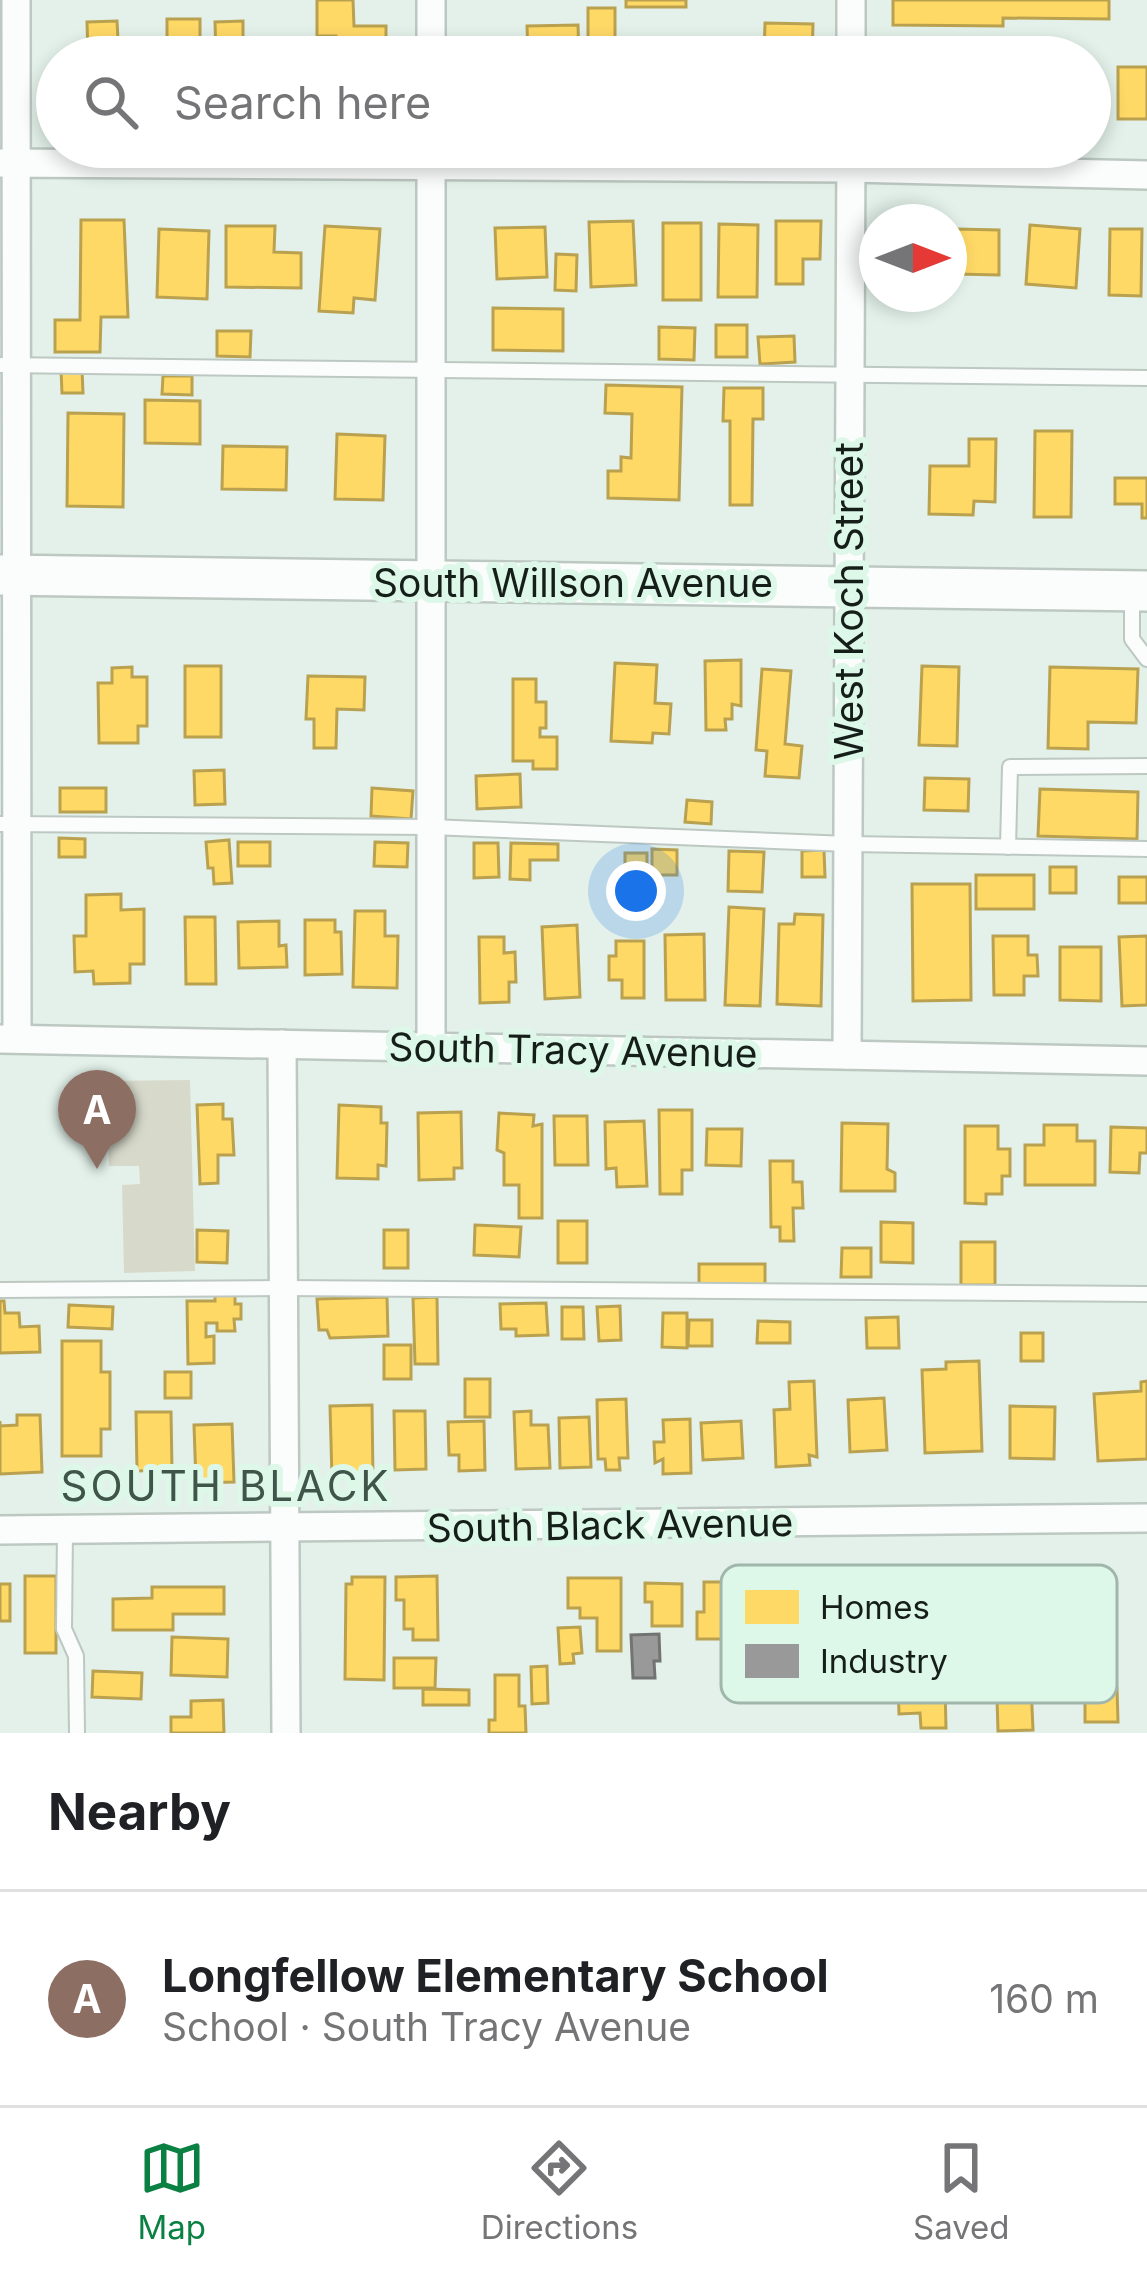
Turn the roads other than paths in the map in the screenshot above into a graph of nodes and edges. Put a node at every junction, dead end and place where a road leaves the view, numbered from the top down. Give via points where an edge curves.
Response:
1 (16, 0) edge
2 (431, 0) edge
3 (851, 0) edge
4 (431, 36) edge
5 (851, 36) edge
6 (8, 163) edge
7 (431, 168) edge
8 (851, 168) edge
9 (1015, 168) edge
10 (1147, 176) edge
11 (8, 365) edge
12 (431, 370) junction
13 (850, 373) junction
14 (1147, 378) edge
15 (8, 575) edge
16 (431, 583) junction
17 (849, 586) junction
18 (1140, 591) edge
19 (1147, 659) edge
20 (1147, 766) edge
21 (8, 824) edge
22 (431, 827) junction
23 (848, 844) junction
24 (1008, 847) junction
25 (1147, 849) edge
26 (8, 1039) edge
27 (282, 1044) junction
28 (431, 1048) junction
29 (847, 1055) junction
30 (1147, 1061) edge
31 (282, 1288) junction
32 (0, 1290) edge
33 (1147, 1294) edge
34 (1147, 1518) edge
35 (284, 1528) junction
36 (65, 1530) junction
37 (0, 1531) edge
38 (77, 1733) edge
39 (286, 1733) edge

1 - 6 street
2 - 4 street
3 - 5 street
6 - 11 street
7 - 12 street
8 - 13 street, West Koch Street
9 - 10 street
11 - 12 lane
11 - 15 street
12 - 13 lane
12 - 16 street
13 - 14 lane
13 - 17 street, West Koch Street
15 - 16 main road, South Willson Avenue
15 - 21 street
16 - 17 main road, South Willson Avenue
16 - 22 street
17 - 18 main road, South Willson Avenue
17 - 23 street, West Koch Street
18 - 19 lane via 1132,639
20 - 24 lane via 1010,767
21 - 22 lane
21 - 26 street
22 - 23 lane
22 - 28 street
23 - 24 lane
23 - 29 street, West Koch Street
24 - 25 lane
26 - 27 street, South Tracy Avenue
27 - 28 street, South Tracy Avenue
27 - 31 street
28 - 29 street, South Tracy Avenue
29 - 30 street, South Tracy Avenue
31 - 32 lane
31 - 33 lane
31 - 35 street
34 - 35 street, South Black Avenue
35 - 36 street, South Black Avenue
35 - 39 street
36 - 37 street, South Black Avenue
36 - 38 lane via 64,1629 76,1656

